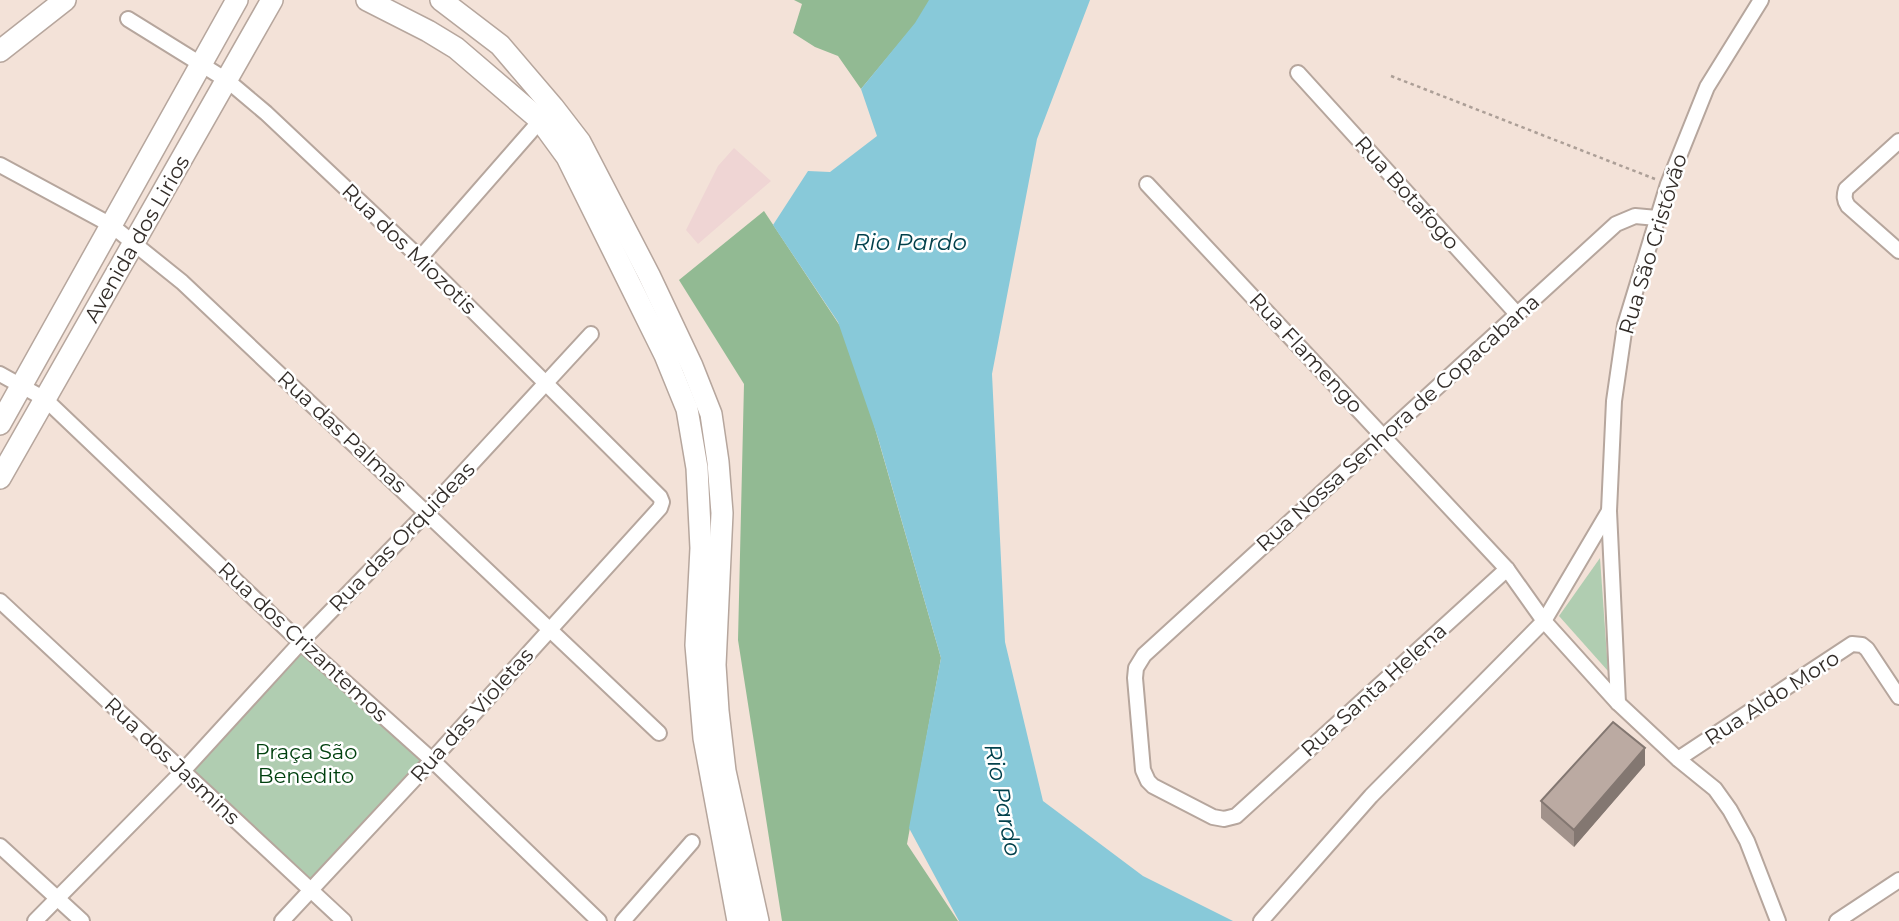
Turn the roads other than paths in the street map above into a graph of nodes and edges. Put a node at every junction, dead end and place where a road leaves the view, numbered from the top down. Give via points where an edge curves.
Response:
1 (65, 0) edge
2 (237, 0) edge
3 (272, 0) edge
4 (367, 0) edge
5 (441, 0) edge
6 (1768, 0) edge
7 (1757, 6) edge
8 (128, 19) dead end
9 (0, 51) edge
10 (202, 65) junction
11 (1298, 73) dead end
12 (228, 80) junction
13 (546, 114) junction
14 (1899, 141) edge
15 (0, 165) edge
16 (1147, 184) dead end
17 (1657, 218) junction
18 (111, 225) junction
19 (135, 244) junction
20 (1899, 251) edge
21 (420, 258) junction
22 (1517, 314) junction
23 (591, 334) dead end
24 (0, 374) edge
25 (546, 384) junction
26 (21, 386) junction
27 (44, 399) junction
28 (0, 424) edge
29 (1384, 436) junction
30 (0, 478) edge
31 (660, 508) joint
32 (428, 512) junction
33 (1609, 512) junction
34 (1507, 569) junction
35 (0, 601) edge
36 (1544, 621) junction
37 (550, 629) junction
38 (301, 642) junction
39 (1899, 697) edge
40 (1618, 703) junction
41 (659, 733) dead end
42 (432, 760) junction
43 (1678, 760) junction
44 (183, 771) junction
45 (1242, 811) joint
46 (692, 842) dead end
47 (0, 846) edge
48 (1899, 880) edge
49 (311, 890) junction
50 (57, 898) junction
51 (35, 921) edge
52 (82, 921) edge
53 (282, 921) edge
54 (344, 921) edge
55 (598, 921) edge
56 (623, 921) edge
57 (738, 921) edge
58 (758, 921) edge
59 (1261, 921) edge
60 (1778, 921) edge
61 (1837, 921) edge

1 - 9 main road
2 - 10 main road, Avenida dos Lirios
3 - 12 main road, Avenida dos Lirios
4 - 13 main road via 456,48
5 - 13 main road via 500,45
6 - 7 street, Rua São Cristóvão
7 - 17 street, Rua São Cristóvão via 1707,87
8 - 10 street, Rua dos Miozotis
10 - 12 street, Rua dos Miozotis
10 - 18 main road, Avenida dos Lirios
11 - 22 street, Rua Botafogo
12 - 19 main road, Avenida dos Lirios
12 - 21 street, Rua dos Miozotis
13 - 21 street
13 - 57 main road via 665,355 687,410 698,468 701,548 696,645 704,738
13 - 58 main road via 580,142 643,263 711,414 722,513 715,665 718,711 725,772
14 - 20 street via 1844,195 1848,206
15 - 18 street, Rua das Palmas
16 - 29 street, Rua Flamengo
17 - 22 street, Rua Nossa Senhora de Copacabana via 1635,216 1615,224
17 - 33 street, Rua São Cristóvão via 1625,325 1614,401
18 - 19 street, Rua das Palmas
18 - 26 main road, Avenida dos Lirios
19 - 27 main road, Avenida dos Lirios
19 - 32 street, Rua das Palmas via 182,282
21 - 25 street, Rua dos Miozotis
22 - 29 street, Rua Nossa Senhora de Copacabana
23 - 25 street, Rua das Orquideas
24 - 26 street, Rua dos Crizantemos
25 - 31 street, Rua dos Miozotis via 660,497
25 - 32 street, Rua das Orquideas
26 - 27 street, Rua dos Crizantemos
26 - 28 main road, Avenida dos Lirios
27 - 30 main road, Avenida dos Lirios
27 - 38 street, Rua dos Crizantemos
29 - 34 street, Rua Flamengo
29 - 45 street, Rua Nossa Senhora de Copacabana via 1138,663 1135,678 1146,777 1157,788 1216,818 1228,819
31 - 37 street, Rua das Violetas
32 - 37 street, Rua das Palmas
32 - 38 street, Rua das Orquideas
33 - 36 street
33 - 40 street, Rua São Cristóvão
34 - 36 street, Rua Flamengo
34 - 45 street, Rua Santa Helena
35 - 44 street, Rua dos Jasmins
36 - 40 street, Rua Flamengo
36 - 59 street via 1371,796
37 - 41 street, Rua das Palmas
37 - 42 street, Rua das Violetas
38 - 42 street, Rua dos Crizantemos
38 - 44 street, Rua das Orquideas
39 - 43 street, Rua Aldo Moro via 1867,649 1852,645
40 - 43 street, Rua Flamengo
42 - 49 street, Rua das Violetas
42 - 55 street, Rua dos Crizantemos
43 - 60 street, Rua Flamengo via 1715,789 1730,810
44 - 49 street, Rua dos Jasmins
44 - 50 street, Rua das Orquideas
46 - 56 street
47 - 50 street
48 - 61 street
49 - 53 street, Rua das Violetas
49 - 54 street, Rua dos Jasmins
50 - 51 street, Rua das Orquideas
50 - 52 street

